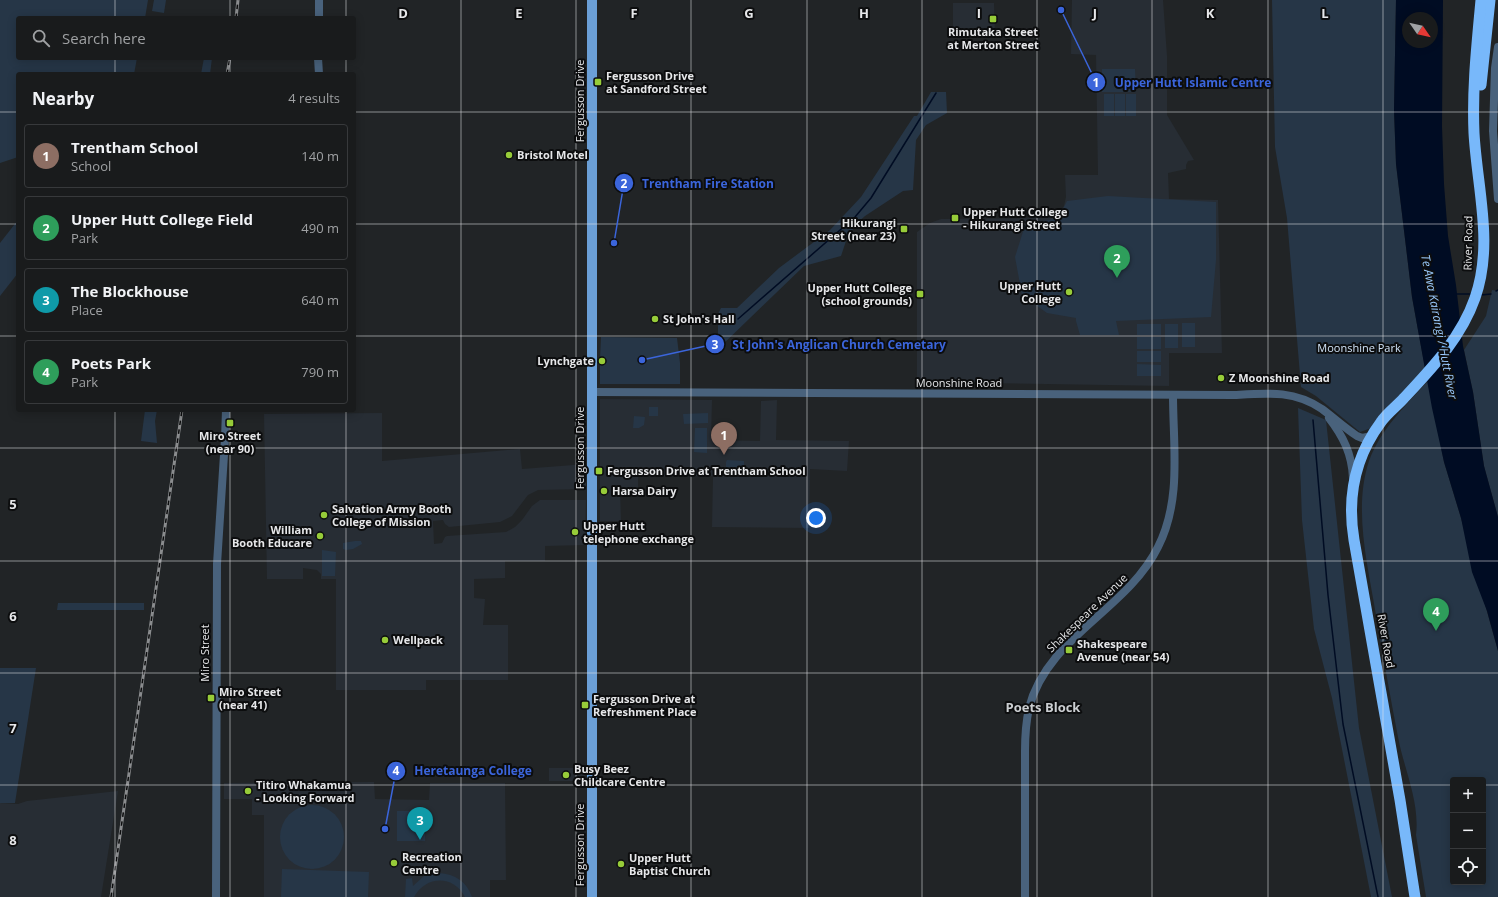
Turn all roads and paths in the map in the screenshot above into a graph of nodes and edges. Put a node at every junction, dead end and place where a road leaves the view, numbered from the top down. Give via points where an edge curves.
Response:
1 (319, 0) edge
2 (592, 0) edge
3 (1482, 0) edge
4 (1490, 0) edge
5 (318, 16) edge
6 (1498, 47) edge
7 (318, 60) edge
8 (318, 72) edge
9 (1479, 178) junction
10 (1498, 199) edge
11 (592, 392) junction
12 (1173, 395) junction
13 (1403, 400) junction
14 (1322, 409) junction
15 (226, 412) edge
16 (1372, 436) junction
17 (1353, 487) junction
18 (216, 897) edge
19 (592, 897) edge
20 (1025, 897) edge
21 (1415, 897) edge
22 (1421, 897) edge

1 - 5 street
2 - 11 main road, Fergusson Drive
3 - 9 highway, River Road via 1473,90 1476,167
4 - 9 highway, River Road via 1482,71
6 - 10 street via 1493,130
7 - 8 street
9 - 13 highway, River Road via 1483,262 1471,308 1458,333 1439,359
11 - 12 street, Moonshine Road
11 - 19 main road, Fergusson Drive
12 - 14 street, Moonshine Road via 1285,394 1302,398
12 - 20 street, Shakespeare Avenue via 1174,490 1169,518 1159,546 1136,582 1055,658 1042,677 1029,708 1025,751
13 - 16 highway, River Road via 1384,417
13 - 22 highway, River Road via 1378,437 1368,458 1358,506 1376,635
14 - 16 street, Moonshine Road via 1357,436
14 - 17 street, Moonshine Road via 1340,432 1348,449 1353,470
15 - 18 street, Miro Street via 217,564
16 - 17 highway, River Road via 1360,461
17 - 21 highway, River Road via 1352,525

